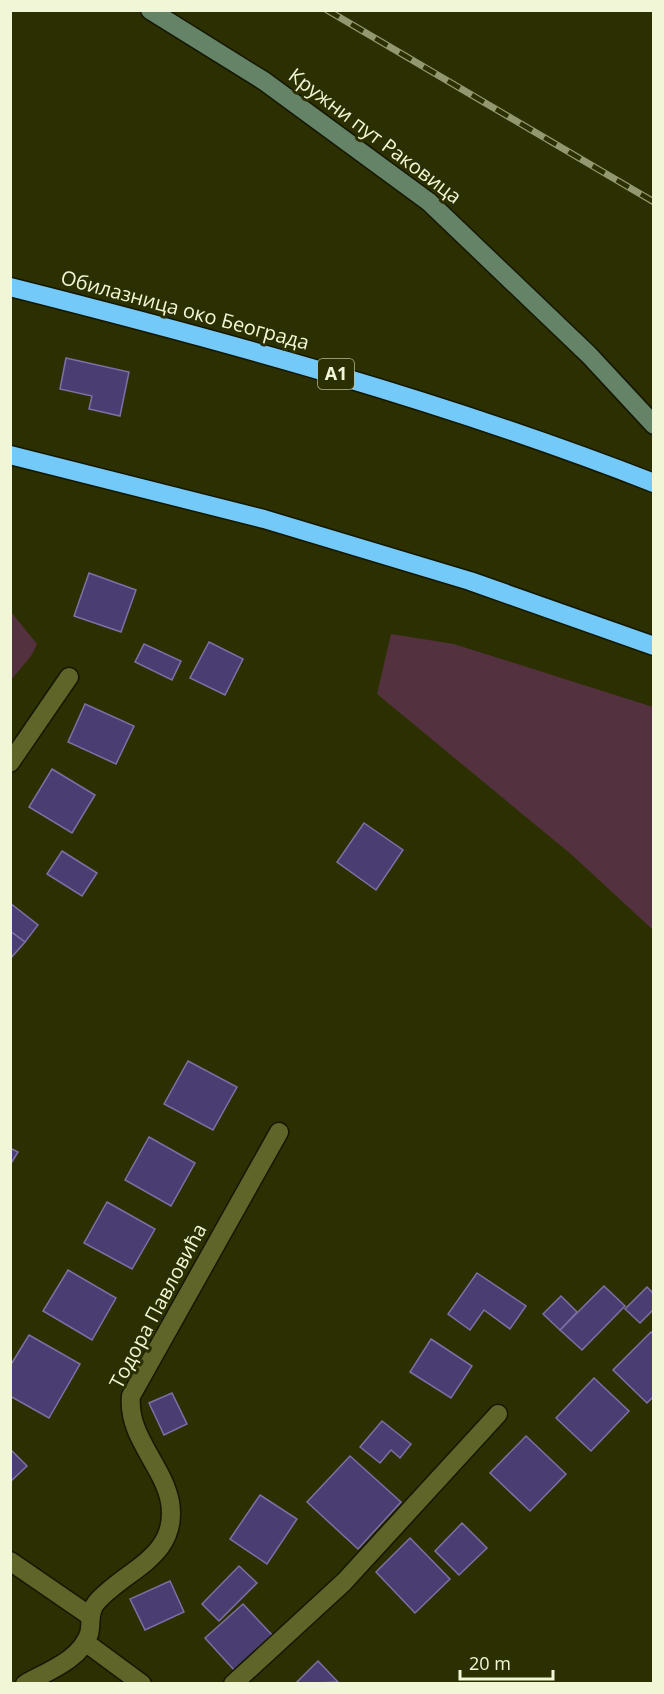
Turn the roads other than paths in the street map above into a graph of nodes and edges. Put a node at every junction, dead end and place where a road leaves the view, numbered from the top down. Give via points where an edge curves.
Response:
1 (150, 10) edge
2 (10, 287) edge
3 (654, 425) edge
4 (10, 455) edge
5 (654, 483) edge
6 (654, 646) edge
7 (69, 677) dead end
8 (10, 763) edge
9 (279, 1132) dead end
10 (498, 1414) dead end
11 (10, 1561) edge
12 (90, 1616) junction
13 (85, 1642) junction
14 (26, 1683) edge
15 (142, 1683) edge
16 (233, 1683) edge

1 - 3 main road, Кружни пут Раковица via 264,81 429,202 589,355
2 - 5 highway, Обилазница око Београда / A1 via 173,328 382,388 508,428
4 - 6 highway via 264,519 470,581
7 - 8 street
9 - 12 street, Тодора Павловића via 131,1396 135,1424 169,1499 171,1527 158,1549 97,1602
10 - 16 street via 344,1582
11 - 12 street
12 - 13 street, Тодора Павловића
13 - 14 street via 74,1654
13 - 15 street

